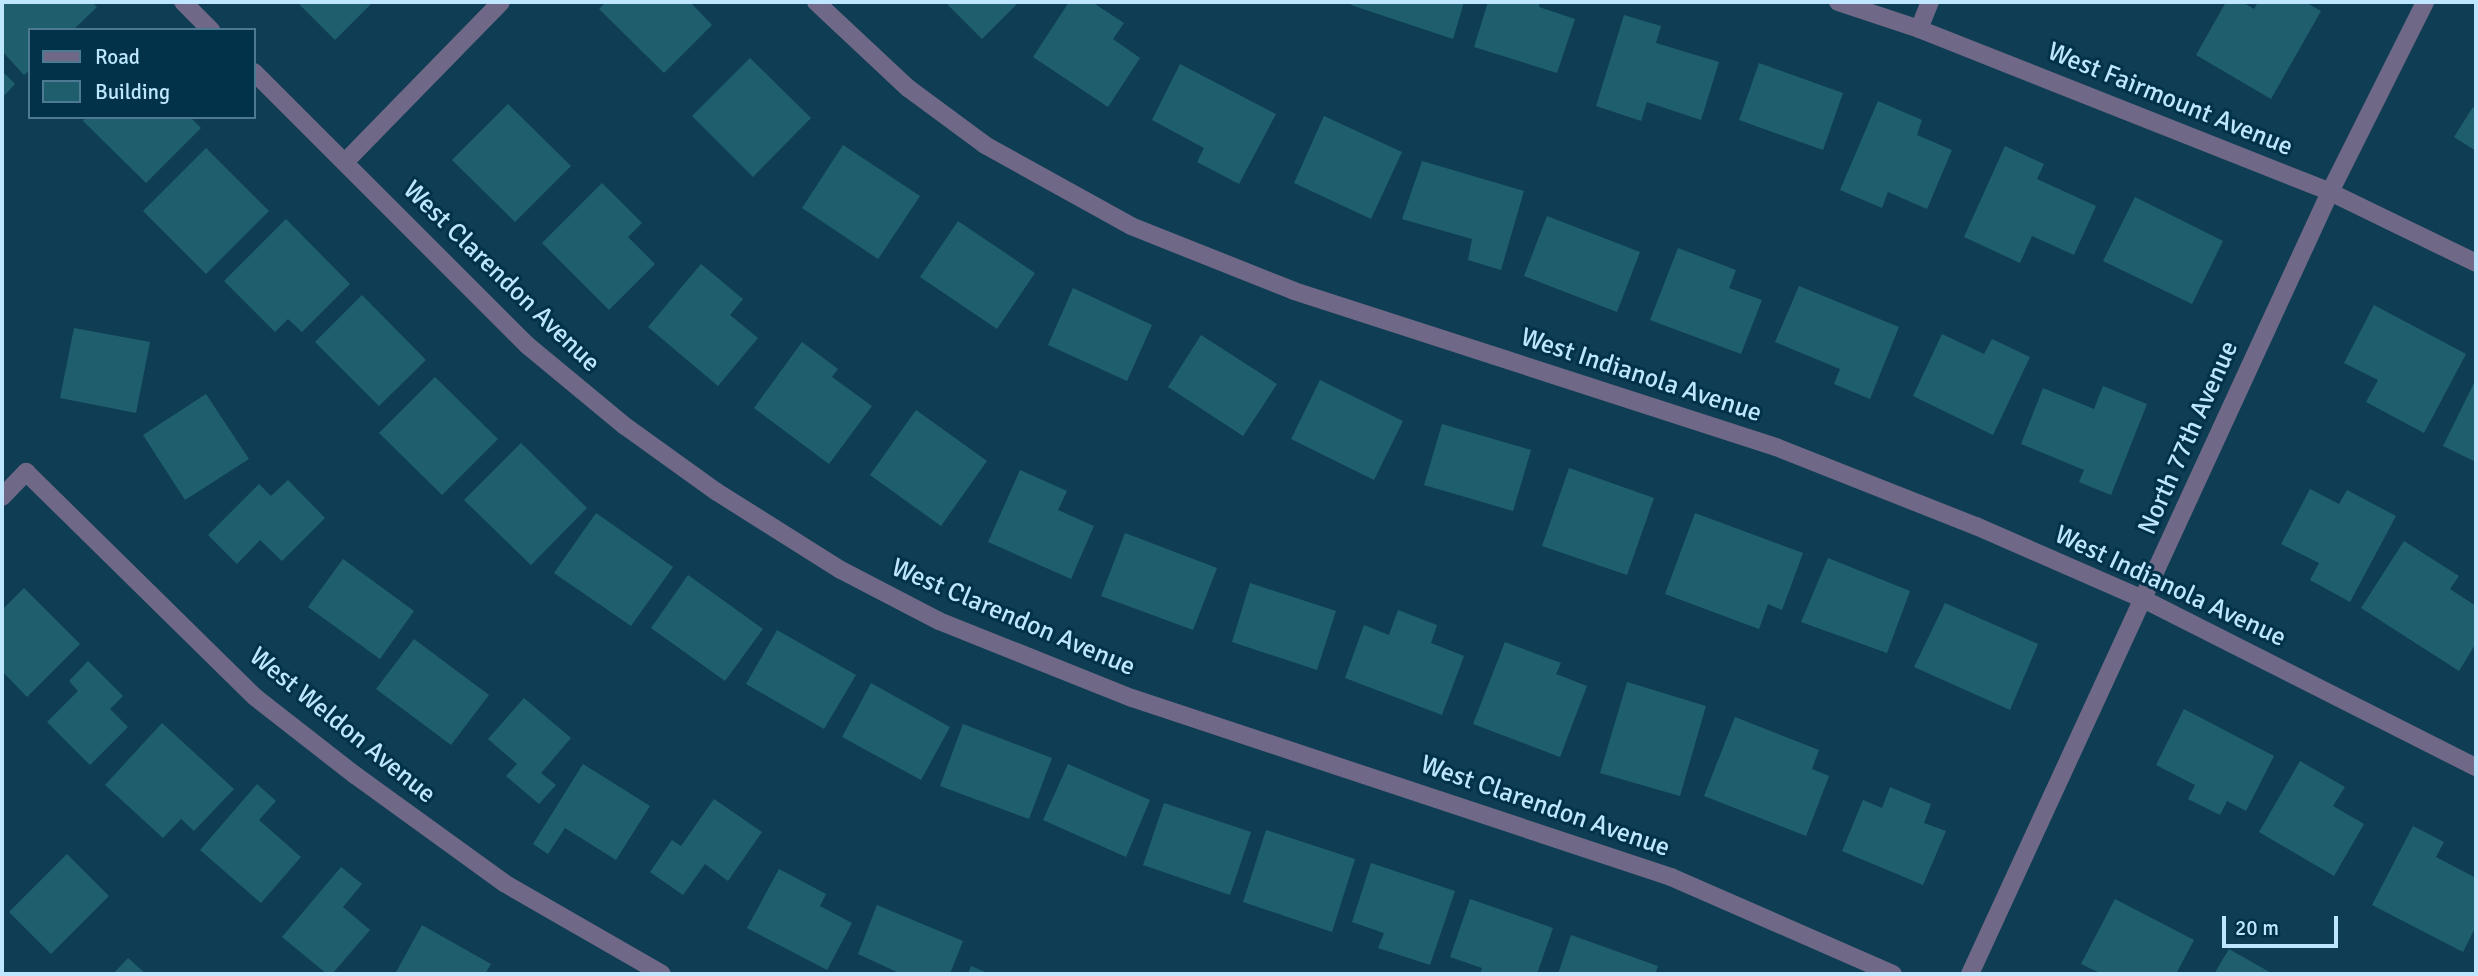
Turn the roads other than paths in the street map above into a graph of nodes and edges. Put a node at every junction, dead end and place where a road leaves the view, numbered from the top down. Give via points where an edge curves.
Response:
1 (183, 2) edge
2 (501, 2) edge
3 (816, 2) edge
4 (1838, 2) edge
5 (1930, 2) edge
6 (2425, 2) edge
7 (209, 28) edge
8 (1919, 29) junction
9 (256, 74) edge
10 (345, 162) junction
11 (2330, 192) junction
12 (2476, 263) edge
13 (2, 497) edge
14 (2145, 600) junction
15 (2476, 767) edge
16 (662, 974) edge
17 (1893, 974) edge
18 (1970, 974) edge

1 - 7 street
2 - 10 street
3 - 14 street, West Indianola Avenue via 908,88 985,145 1131,226 1294,291 1776,447 1976,526
4 - 8 street, West Fairmount Avenue
5 - 8 street
6 - 11 street, North 77th Avenue
8 - 11 street, West Fairmount Avenue
9 - 10 street, West Clarendon Avenue
10 - 17 street, West Clarendon Avenue via 527,345 605,410 717,492 841,570 939,621 1132,698 1671,877
11 - 12 street, West Fairmount Avenue
11 - 14 street, North 77th Avenue
13 - 16 street, West Weldon Avenue via 26,472 255,696 325,752 504,883
14 - 15 street, West Indianola Avenue
14 - 18 street, North 77th Avenue

